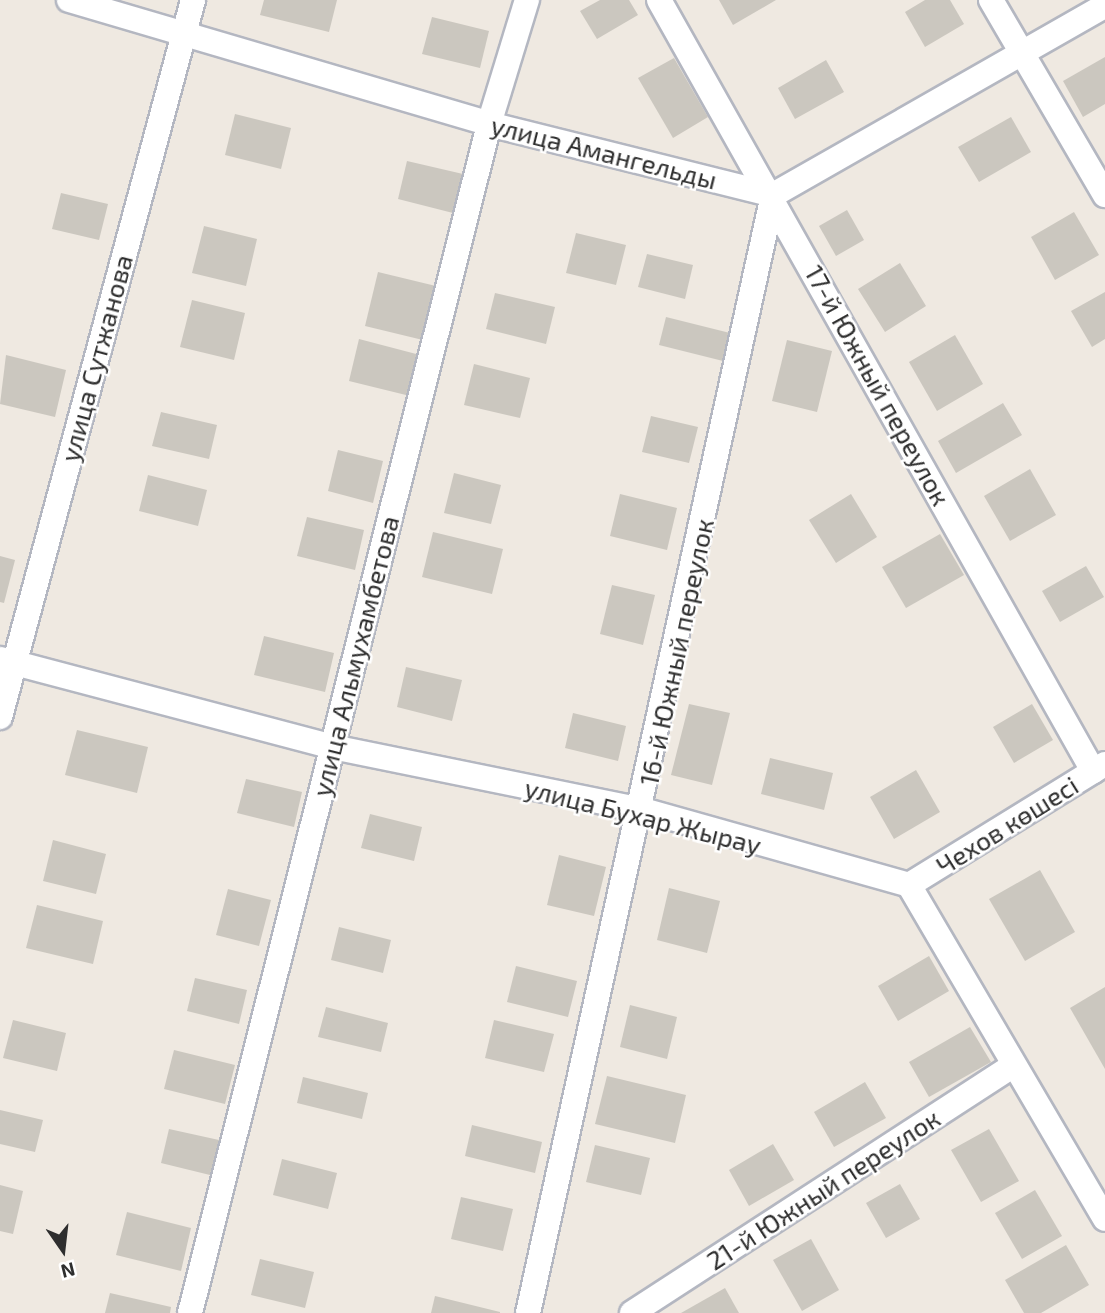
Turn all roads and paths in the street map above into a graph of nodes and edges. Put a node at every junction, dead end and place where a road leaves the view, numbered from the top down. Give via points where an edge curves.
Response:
1 (69, 0) edge
2 (193, 0) edge
3 (527, 0) edge
4 (659, 0) edge
5 (991, 0) edge
6 (1105, 6) edge
7 (186, 30) junction
8 (1023, 53) junction
9 (489, 124) junction
10 (773, 195) junction
11 (1105, 195) edge
12 (6, 661) edge
13 (0, 717) edge
14 (332, 747) junction
15 (1099, 768) edge
16 (643, 810) junction
17 (909, 885) junction
18 (1013, 1066) junction
19 (1105, 1219) edge
20 (190, 1313) edge
21 (528, 1313) edge
22 (632, 1313) edge

1 - 7 street, улица Амангельды
2 - 7 street, улица Сутжанова
3 - 9 street, улица Альмухамбетова
4 - 10 street, 17-й Южный переулок
5 - 8 street
6 - 8 street
7 - 9 street, улица Амангельды
7 - 12 street, улица Сутжанова
8 - 10 street
8 - 11 street
9 - 10 street, улица Амангельды
9 - 14 street, улица Альмухамбетова
10 - 15 street, 17-й Южный переулок
10 - 16 street, 16-й Южный переулок
12 - 13 street, улица Сутжанова
12 - 14 street, улица Бухар Жырау
14 - 16 street, улица Бухар Жырау
14 - 20 street, улица Альмухамбетова
15 - 17 street, Чехов көшесі
16 - 17 street, улица Бухар Жырау
16 - 21 street, 16-й Южный переулок
17 - 18 street
18 - 19 street
18 - 22 street, 21-й Южный переулок

